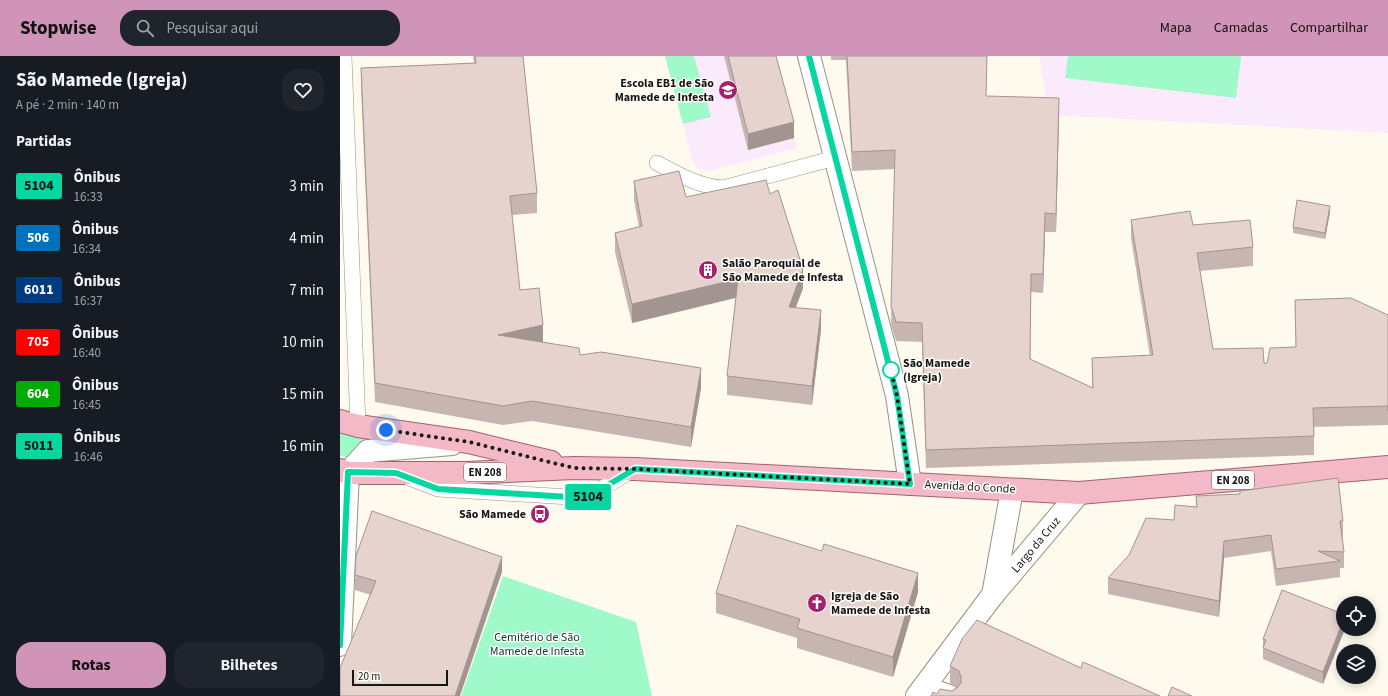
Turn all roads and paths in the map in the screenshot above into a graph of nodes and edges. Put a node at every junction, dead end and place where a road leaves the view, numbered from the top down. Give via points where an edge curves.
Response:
1 (344, 56) edge
2 (809, 56) edge
3 (835, 158) junction
4 (657, 163) dead end
5 (349, 423) edge
6 (469, 442) junction
7 (1388, 467) edge
8 (574, 468) junction
9 (635, 469) junction
10 (344, 471) edge
11 (396, 473) junction
12 (910, 484) junction
13 (1012, 490) junction
14 (1079, 493) junction
15 (992, 596) junction
16 (340, 645) edge
17 (921, 691) edge
18 (949, 696) edge

1 - 5 lane
2 - 3 street
3 - 4 lane via 723,188 691,181
3 - 12 street via 897,396
5 - 6 main road, Avenida do Conde / EN 208
6 - 8 main road, Avenida do Conde / EN 208
6 - 10 street, Avenida do Conde via 368,451
7 - 14 main road, EN 208
8 - 9 main road, Avenida do Conde / EN 208
8 - 11 main road, Avenida do Conde / EN 208
9 - 11 lane via 586,498 438,489
9 - 12 main road, Avenida do Conde / EN 208
10 - 11 main road, Avenida do Conde / EN 208
10 - 16 street
12 - 13 main road, Avenida do Conde / EN 208
13 - 14 main road, Avenida do Conde / EN 208
13 - 15 street, Largo da Cruz
14 - 15 street, Largo da Cruz
15 - 17 street, Largo da Cruz
17 - 18 street

